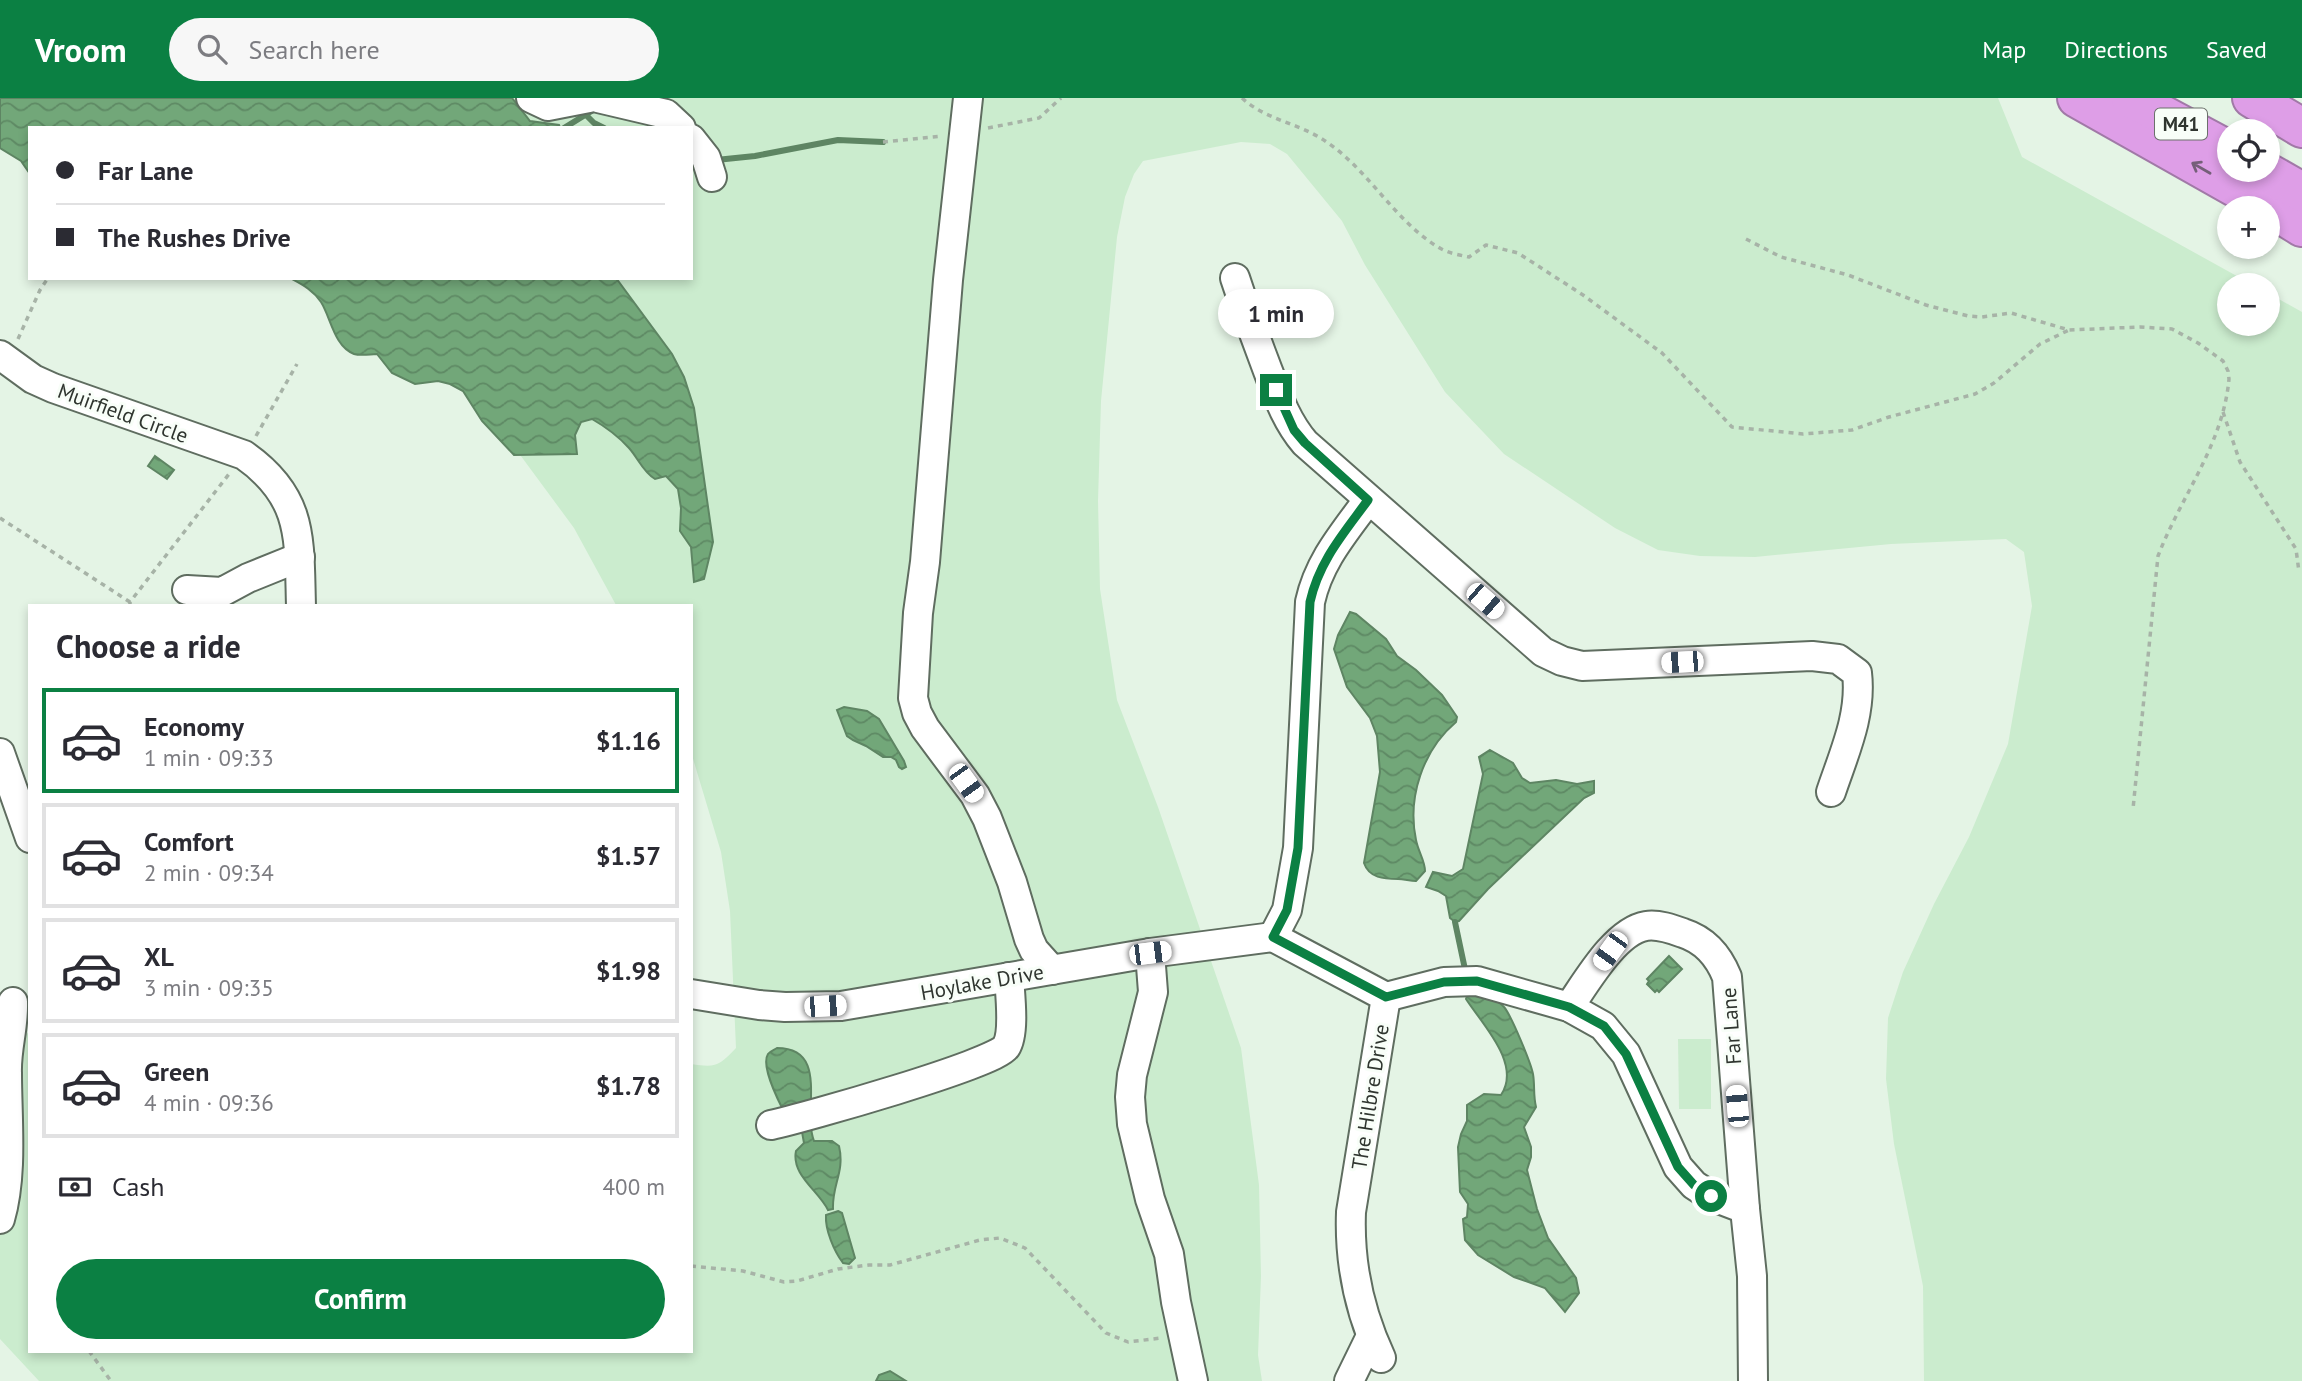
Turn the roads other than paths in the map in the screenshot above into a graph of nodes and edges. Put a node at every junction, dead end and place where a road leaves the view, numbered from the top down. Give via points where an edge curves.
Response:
1 (531, 98) edge
2 (968, 98) edge
3 (2077, 98) edge
4 (2131, 98) edge
5 (2252, 98) edge
6 (599, 99) edge
7 (672, 113) edge
8 (2302, 128) edge
9 (2217, 144) edge
10 (2280, 180) edge
11 (2302, 192) edge
12 (2302, 227) edge
13 (1235, 278) dead end
14 (4, 358) edge
15 (1368, 500) junction
16 (300, 557) junction
17 (187, 590) dead end
18 (301, 604) edge
19 (0, 753) edge
20 (1831, 792) dead end
21 (18, 833) edge
22 (1273, 937) junction
23 (1150, 953) junction
24 (1052, 970) junction
25 (1009, 977) junction
26 (693, 994) edge
27 (1386, 997) junction
28 (14, 1003) edge
29 (1569, 1007) junction
30 (778, 1124) dead end
31 (1745, 1209) junction
32 (0, 1219) edge
33 (1193, 1381) edge
34 (1349, 1381) edge
35 (1753, 1381) edge

1 - 6 street via 548,106
2 - 24 street via 913,698 925,728 987,818 1028,939
12 -> 3 highway
4 - 9 highway, M41
5 - 8 highway
6 - 7 street
10 - 11 highway
13 - 15 street via 1294,430
14 - 16 street, Muirfield Circle via 53,388 244,455 263,468 285,497 295,519
15 - 20 street via 1543,652 1562,661 1604,666 1812,656 1838,659 1857,673 1860,694
15 - 22 street via 1320,567 1310,602 1298,848 1287,910
16 - 17 street via 222,592
16 - 18 street, Muirfield Circle
19 - 21 street
22 - 23 street, Hoylake Drive
22 - 27 street, The Hilbre Drive
23 - 24 street, Hoylake Drive
23 - 33 street via 1153,992 1132,1075 1132,1124 1169,1254
24 - 25 street, Hoylake Drive
25 - 26 street, Hoylake Drive via 841,1006 759,1005
25 - 30 street via 1010,1031 1004,1050 965,1067
27 - 29 street via 1467,981
27 - 34 street, The Hilbre Drive via 1351,1212 1352,1265 1376,1347
28 - 32 street via 6,1071 6,1193
29 - 31 street via 1604,1026 1626,1054 1678,1167 1711,1196
29 - 31 street, Far Lane via 1610,951 1645,926 1687,934 1710,948 1727,977
31 - 35 street, Far Lane via 1752,1276

